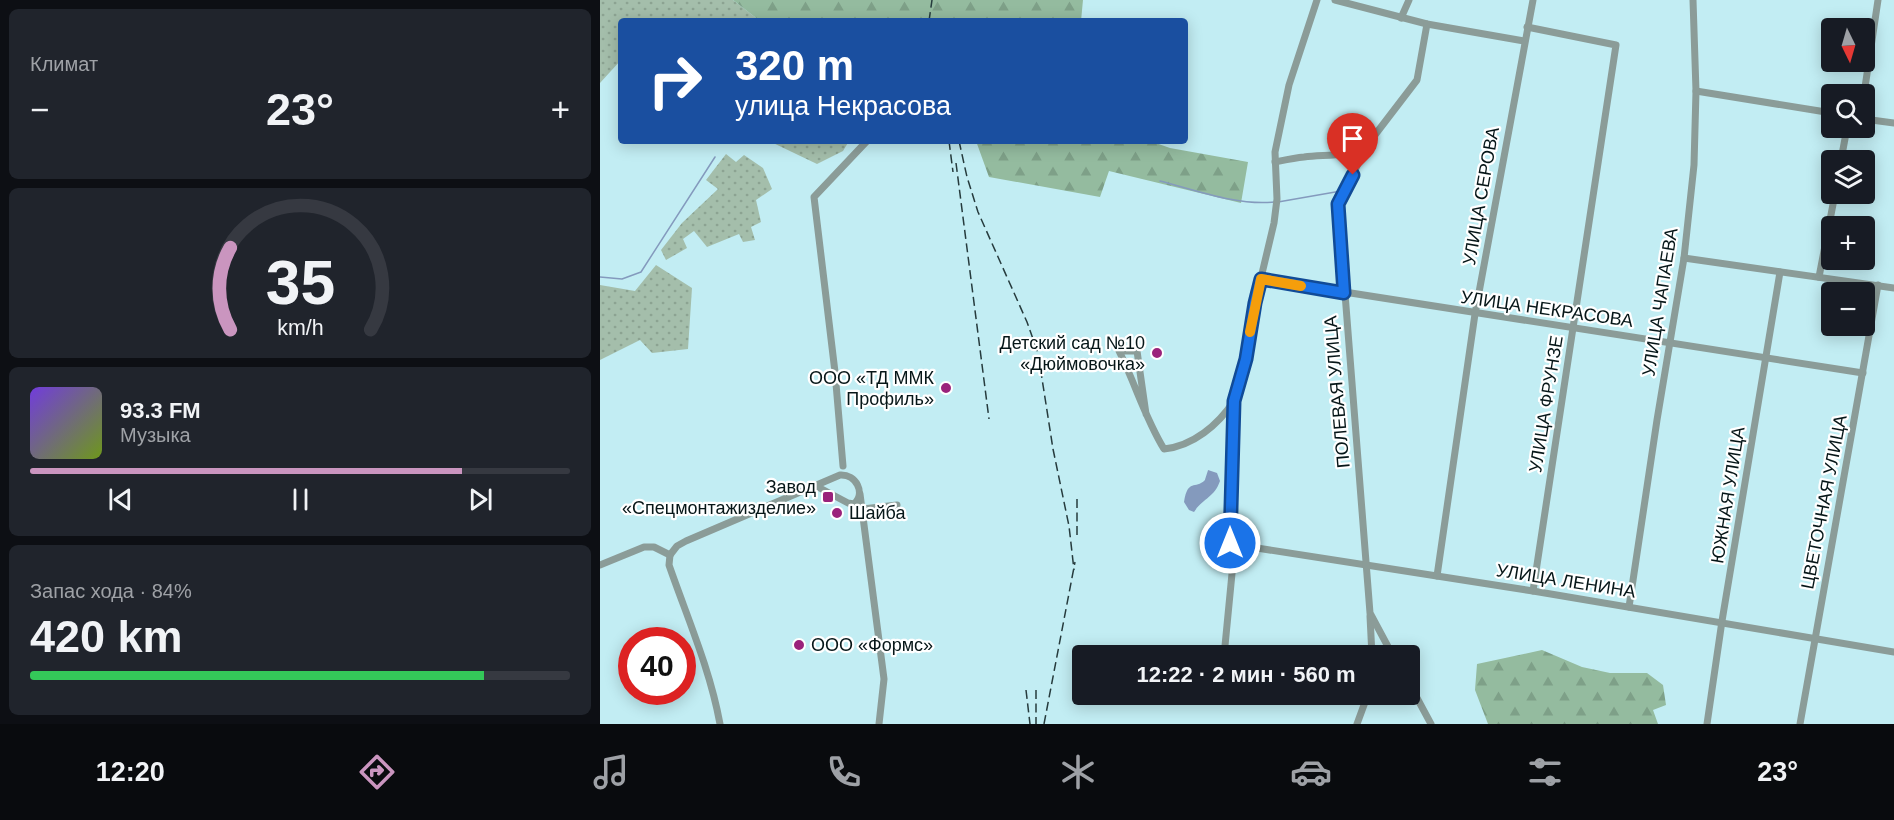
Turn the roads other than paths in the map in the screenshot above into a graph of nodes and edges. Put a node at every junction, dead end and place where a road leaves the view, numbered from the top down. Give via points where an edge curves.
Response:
1 (1317, 0) edge
2 (1335, 0) edge
3 (1409, 0) edge
4 (1533, 0) edge
5 (1693, 0) edge
6 (1878, 0) edge
7 (1401, 18) junction
8 (1431, 25) junction
9 (1527, 27) junction
10 (1524, 41) junction
11 (1865, 84) edge
12 (1696, 91) junction
13 (1821, 111) edge
14 (1875, 120) edge
15 (1894, 123) edge
16 (864, 144) edge
17 (1368, 144) junction
18 (1275, 162) junction
19 (1832, 204) edge
20 (1684, 258) junction
21 (1780, 272) junction
22 (1819, 277) junction
23 (1261, 279) junction
24 (1878, 285) junction
25 (1894, 288) edge
26 (1344, 293) junction
27 (1475, 314) junction
28 (1573, 329) junction
29 (1670, 341) junction
30 (1766, 358) junction
31 (1863, 373) junction
32 (1234, 401) junction
33 (1146, 414) junction
34 (843, 466) junction
35 (852, 477) junction
36 (834, 478) junction
37 (816, 486) junction
38 (826, 492) junction
39 (860, 492) junction
40 (854, 504) junction
41 (897, 505) dead end
42 (863, 508) junction
43 (1234, 553) junction
44 (670, 555) junction
45 (600, 565) edge
46 (1367, 565) junction
47 (1437, 576) junction
48 (1533, 591) junction
49 (1629, 607) junction
50 (1370, 613) junction
51 (1722, 621) junction
52 (1814, 639) junction
53 (1225, 645) edge
54 (1371, 645) edge
55 (1387, 645) edge
56 (1894, 652) edge
57 (1420, 704) edge
58 (1364, 705) edge
59 (720, 724) edge
60 (879, 724) edge
61 (1357, 724) edge
62 (1431, 724) edge
63 (1707, 724) edge
64 (1800, 724) edge

1 - 18 street via 1289,85
2 - 7 street
3 - 7 street
4 - 9 street, УЛИЦА СЕРОВА
5 - 12 street, УЛИЦА ЧАПАЕВА
6 - 11 street
7 - 8 street
8 - 10 street
8 - 17 street, ПОЛЕВАЯ УЛИЦА via 1417,80
9 - 10 street, УЛИЦА СЕРОВА
9 - 28 street, УЛИЦА ФРУНЗЕ via 1616,45
10 - 27 street, УЛИЦА СЕРОВА
12 - 13 street
12 - 20 street, УЛИЦА ЧАПАЕВА via 1694,165
14 - 15 street
16 - 34 street via 814,197
17 - 18 street via 1356,152
17 - 26 street, ПОЛЕВАЯ УЛИЦА via 1338,204
18 - 23 street via 1274,223
19 - 22 street
20 - 21 street
20 - 29 street, УЛИЦА ЧАПАЕВА
21 - 22 street
21 - 30 street, ЮЖНАЯ УЛИЦА
22 - 24 street
23 - 26 street, УЛИЦА НЕКРАСОВА
23 - 32 street
24 - 25 street
24 - 31 street, ЦВЕТОЧНАЯ УЛИЦА
26 - 27 street, УЛИЦА НЕКРАСОВА
26 - 46 street, ПОЛЕВАЯ УЛИЦА
27 - 28 street, УЛИЦА НЕКРАСОВА
27 - 47 street, УЛИЦА СЕРОВА
28 - 29 street, УЛИЦА НЕКРАСОВА
28 - 48 street, УЛИЦА ФРУНЗЕ
29 - 30 street, УЛИЦА НЕКРАСОВА
29 - 49 street, УЛИЦА ЧАПАЕВА
30 - 31 street, УЛИЦА НЕКРАСОВА
30 - 51 street, ЮЖНАЯ УЛИЦА
31 - 52 street, ЦВЕТОЧНАЯ УЛИЦА
32 - 33 street via 1212,428 1174,448 1164,449
32 - 43 street via 1229,530
33 - 33 street via 1131,374 1119,351 1137,351
34 - 35 street
34 - 36 street
35 - 36 street
35 - 39 street
36 - 37 street
36 - 38 street
37 - 38 street
37 - 44 street via 687,541
38 - 40 street
39 - 40 street
39 - 42 street
40 - 42 street
41 - 42 street
42 - 60 street via 884,679
43 - 46 street, УЛИЦА ЛЕНИНА via 1257,548
43 - 53 street
44 - 45 street via 644,547
44 - 59 street via 669,565 705,665
46 - 47 street, УЛИЦА ЛЕНИНА
46 - 50 street, ПОЛЕВАЯ УЛИЦА
47 - 48 street, УЛИЦА ЛЕНИНА
48 - 49 street, УЛИЦА ЛЕНИНА
49 - 51 street, УЛИЦА ЛЕНИНА
50 - 54 street, ПОЛЕВАЯ УЛИЦА
50 - 55 street
51 - 52 street, УЛИЦА ЛЕНИНА
51 - 63 street, ЮЖНАЯ УЛИЦА
52 - 56 street, УЛИЦА ЛЕНИНА
52 - 64 street, ЦВЕТОЧНАЯ УЛИЦА
57 - 62 street
58 - 61 street

